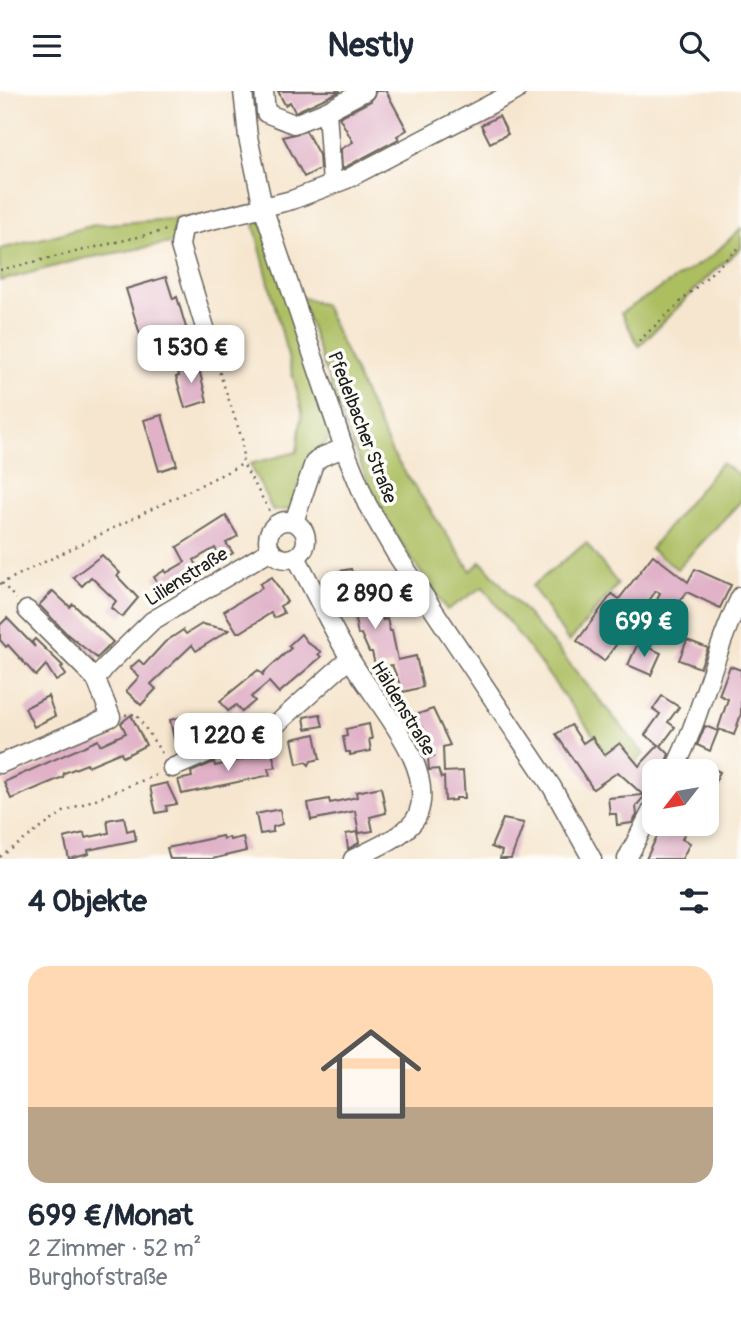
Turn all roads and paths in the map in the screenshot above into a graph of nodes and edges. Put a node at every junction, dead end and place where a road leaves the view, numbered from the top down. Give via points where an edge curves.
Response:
1 (243, 91) edge
2 (264, 91) edge
3 (365, 91) edge
4 (516, 91) edge
5 (327, 111) junction
6 (332, 184) junction
7 (262, 207) junction
8 (183, 227) junction
9 (741, 245) edge
10 (0, 270) edge
11 (639, 341) dead end
12 (210, 344) joint
13 (344, 448) junction
14 (243, 464) junction
15 (286, 523) junction
16 (271, 550) junction
17 (296, 557) junction
18 (1, 584) edge
19 (741, 596) edge
20 (27, 610) joint
21 (349, 659) junction
22 (96, 680) junction
23 (111, 717) junction
24 (679, 759) edge
25 (0, 764) edge
26 (172, 768) junction
27 (642, 830) edge
28 (0, 857) edge
29 (352, 859) edge
30 (592, 859) edge
31 (627, 859) edge

1 - 7 street, Pfedelbacher Straße
2 - 5 street via 266,113 294,124
3 - 5 street
4 - 6 street
5 - 6 street
6 - 7 street
7 - 8 street
7 - 13 street, Pfedelbacher Straße
8 - 10 path
8 - 12 street via 180,246
9 - 11 path
12 - 14 path via 242,439
13 - 15 street via 314,463
13 - 30 street, Pfedelbacher Straße via 367,504 396,554 552,787
14 - 15 path
14 - 18 path
15 - 16 street via 269,535
15 - 17 street via 300,526 306,539
16 - 17 street via 282,558
16 - 22 street, Lilienstraße via 152,621
17 - 21 street, Häldenstraße
18 - 20 path
19 - 24 street
20 - 22 street
21 - 26 street via 279,722
21 - 29 street, Häldenstraße via 412,755 421,780 422,802 417,818 403,832
22 - 23 street
23 - 25 street
23 - 26 path via 136,714
26 - 28 path via 65,811
27 - 31 street

